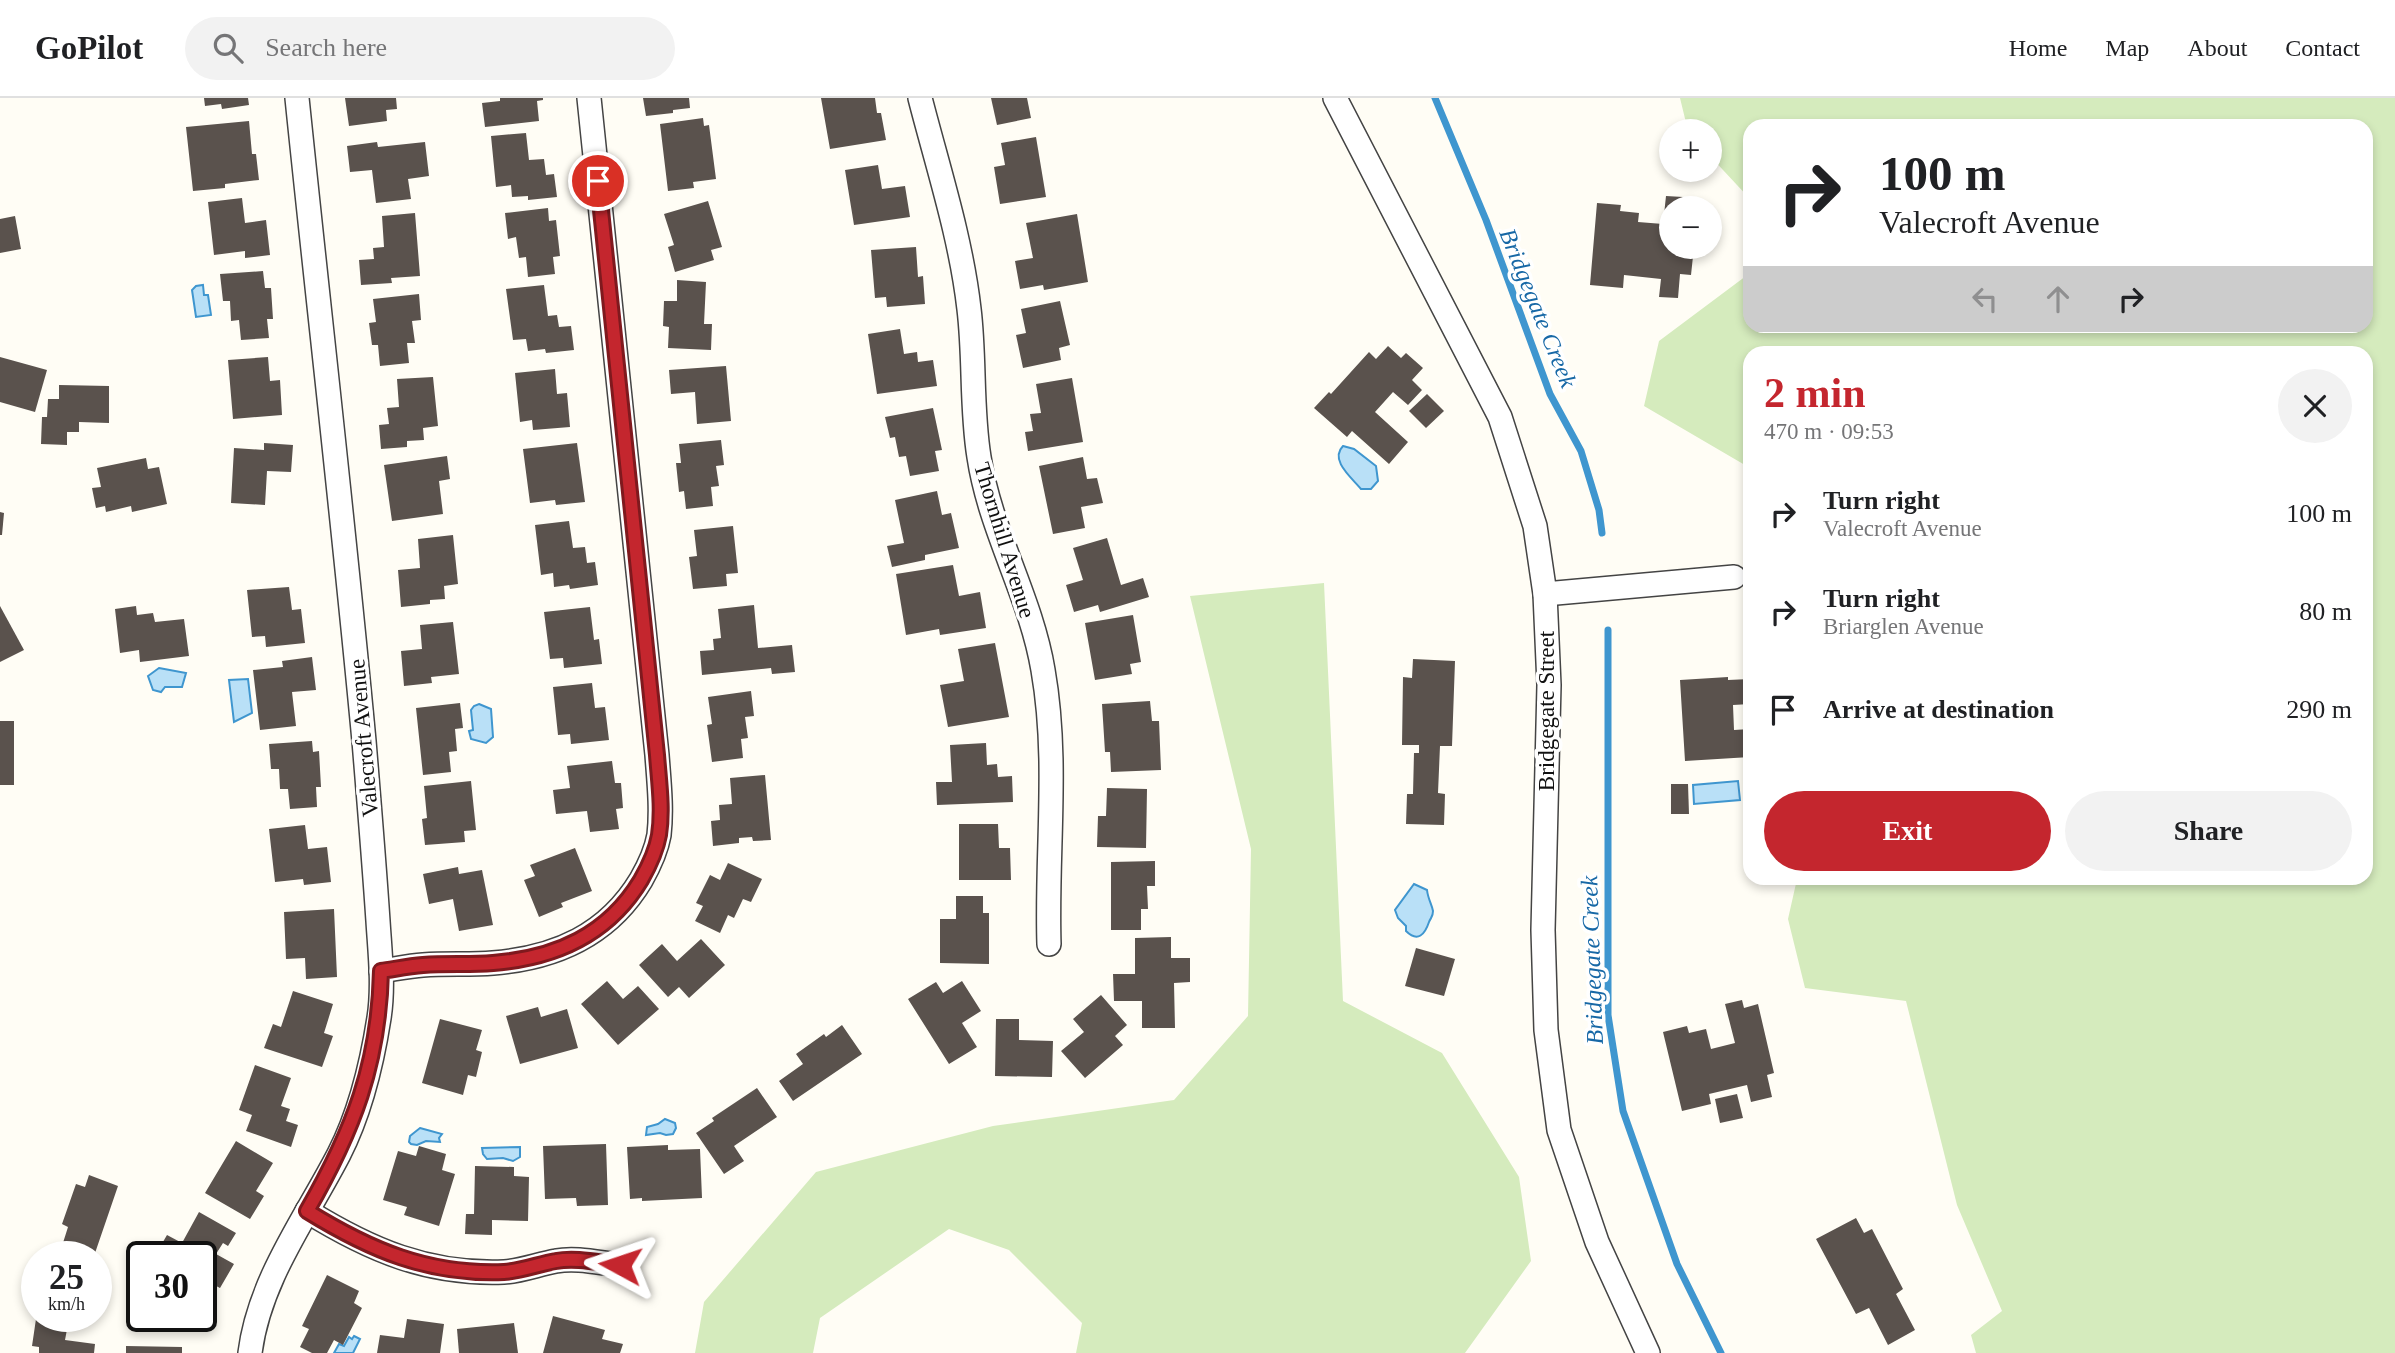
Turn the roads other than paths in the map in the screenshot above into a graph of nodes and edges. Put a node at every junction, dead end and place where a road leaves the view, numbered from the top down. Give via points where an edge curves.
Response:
1 (297, 98) edge
2 (589, 98) edge
3 (920, 98) edge
4 (1335, 98) edge
5 (1734, 577) dead end
6 (1545, 594) junction
7 (1049, 944) dead end
8 (381, 971) junction
9 (307, 1211) junction
10 (620, 1265) dead end
11 (250, 1353) edge
12 (1648, 1353) edge

1 - 8 street, Valecroft Avenue via 352,610
2 - 8 street via 657,755 658,838 651,862 631,897 600,928 574,943 495,963
3 - 7 street, Thornhill Avenue via 970,311 975,421 986,494 1043,667 1052,755
4 - 6 street, Bridgegate Street via 1500,417 1535,526
5 - 6 street
6 - 12 street, Bridgegate Street via 1549,685 1543,930 1546,1030 1559,1130 1597,1242
8 - 9 street, Valecroft Avenue via 380,1015 356,1111 341,1150
9 - 10 street via 368,1246 428,1266 508,1272 559,1260
9 - 11 street, Valecroft Avenue via 265,1292

